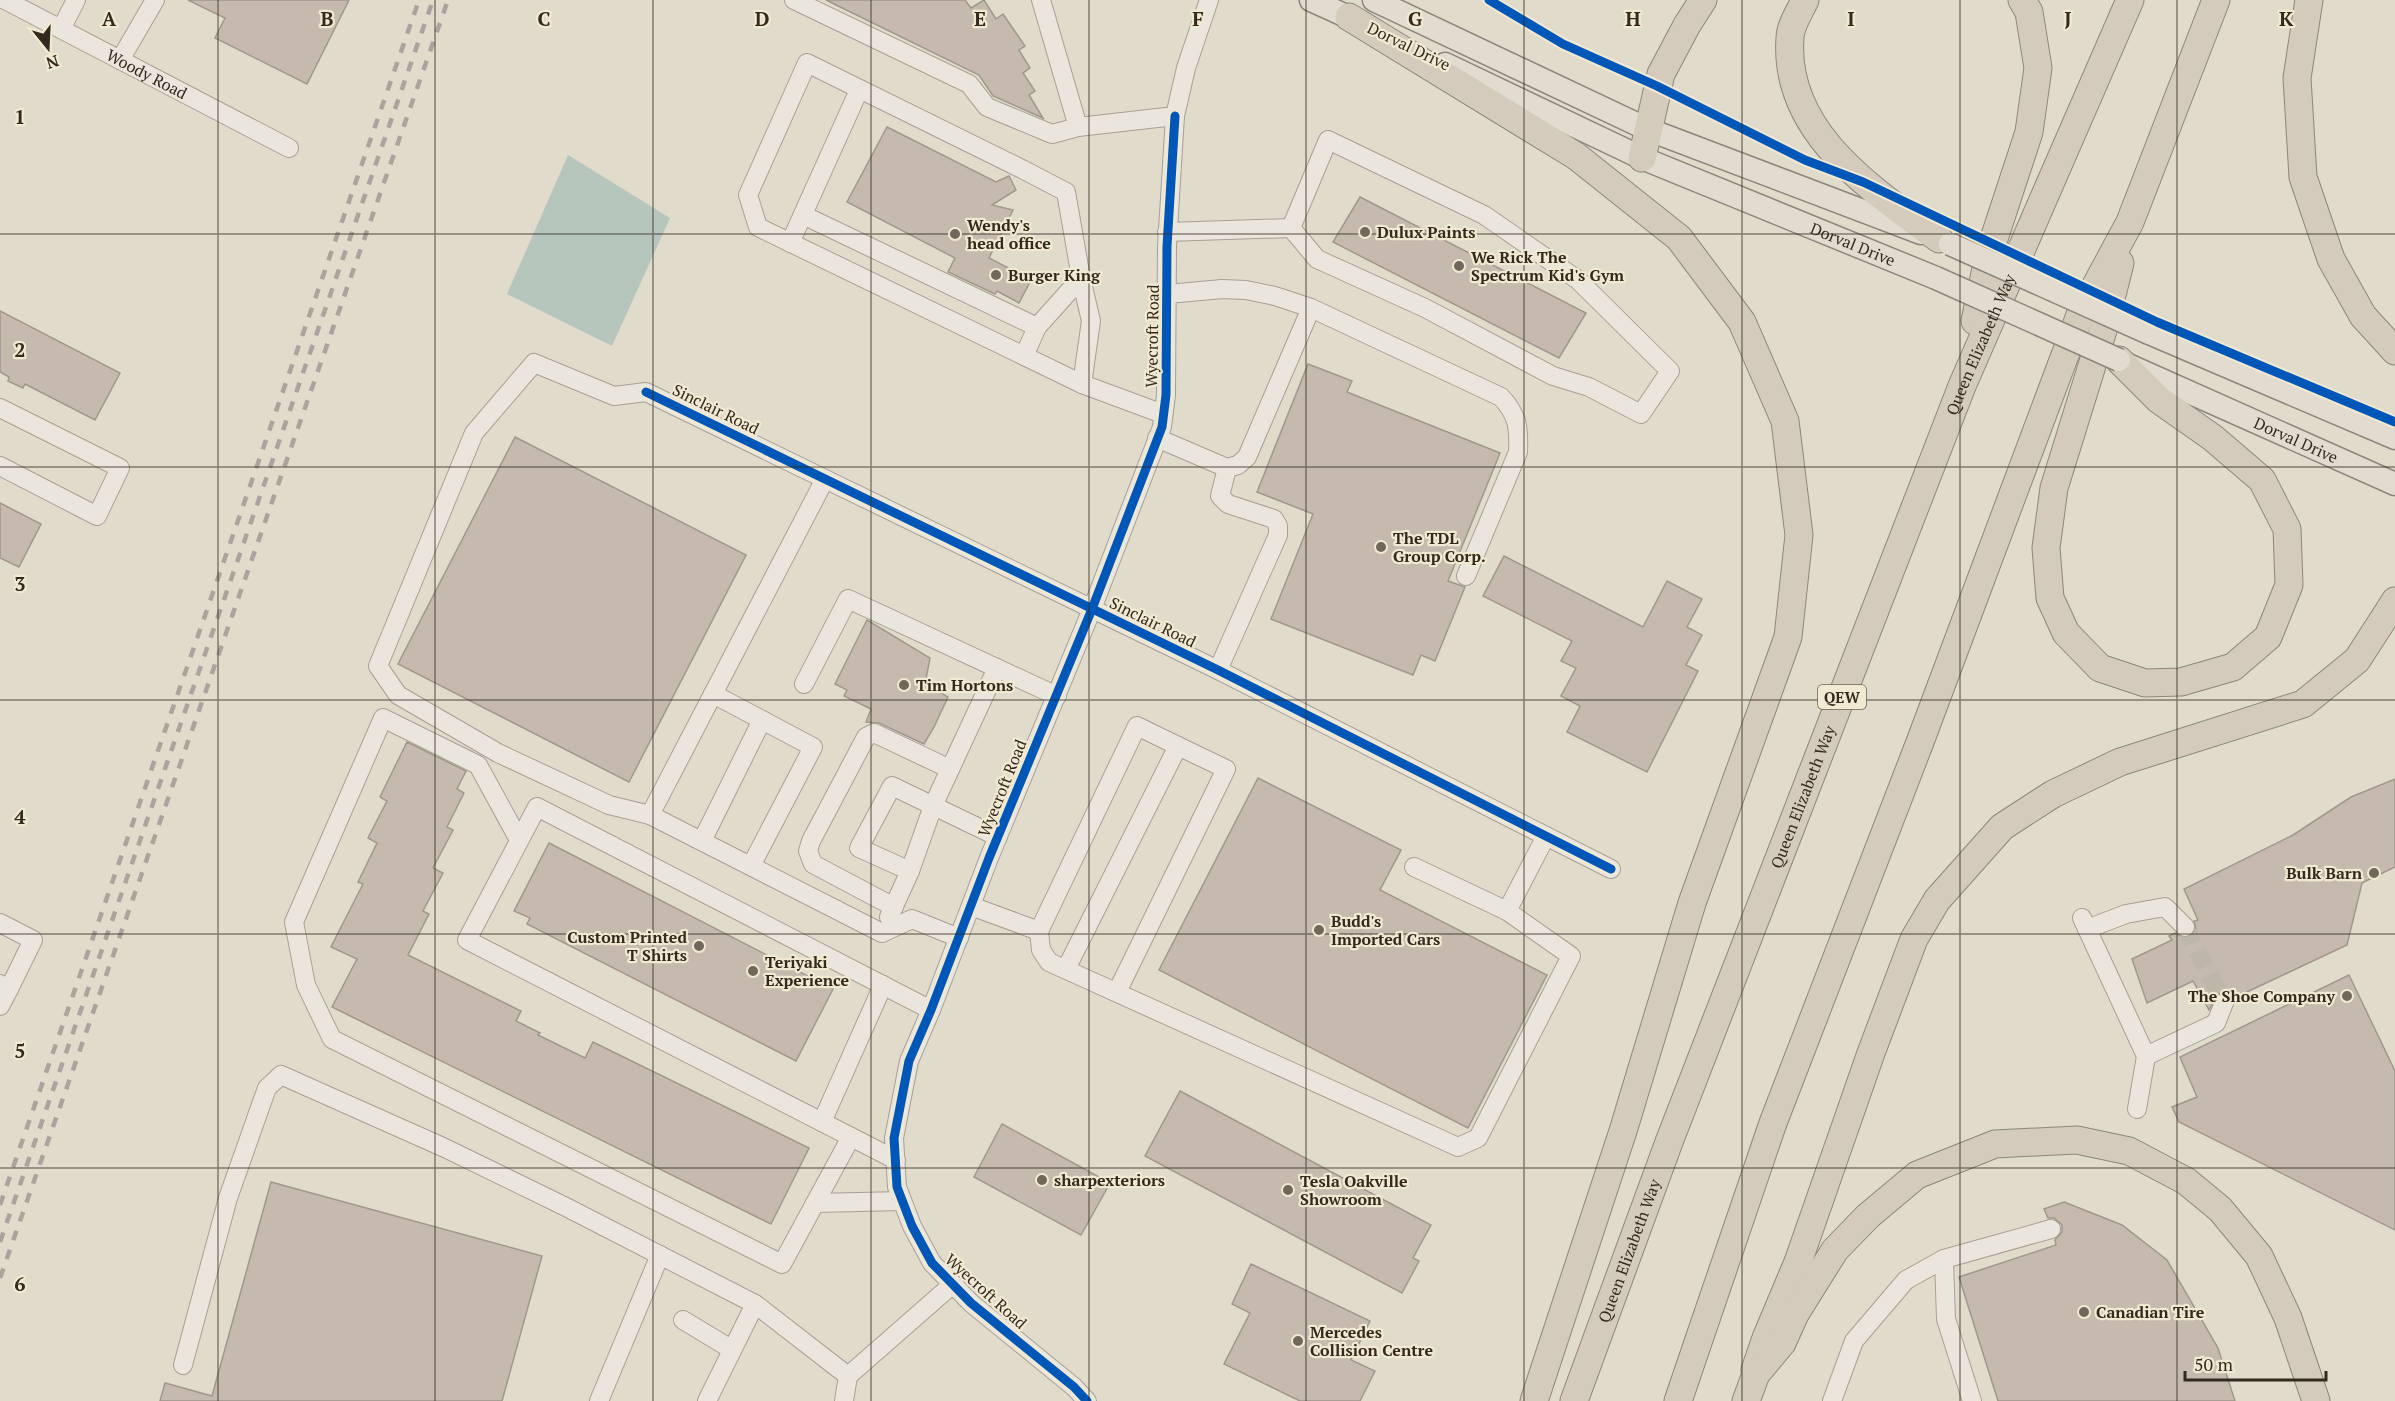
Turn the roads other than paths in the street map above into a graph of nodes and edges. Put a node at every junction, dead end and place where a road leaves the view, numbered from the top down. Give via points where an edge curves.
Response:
1 (5, 0) edge
2 (76, 0) edge
3 (155, 0) edge
4 (794, 0) edge
5 (1041, 0) edge
6 (1209, 0) edge
7 (1311, 0) edge
8 (1374, 0) edge
9 (1703, 0) edge
10 (1805, 0) edge
11 (2022, 0) edge
12 (2130, 0) edge
13 (2216, 0) edge
14 (2309, 0) edge
15 (1349, 17) junction
16 (61, 29) junction
17 (120, 60) junction
18 (859, 90) junction
19 (1175, 116) junction
20 (1078, 127) junction
21 (1647, 129) junction
22 (289, 148) dead end
23 (1642, 159) junction
24 (804, 215) junction
25 (2130, 222) junction
26 (1291, 228) junction
27 (1167, 232) junction
28 (1945, 242) junction
29 (790, 243) junction
30 (1081, 278) junction
31 (1168, 294) junction
32 (1311, 308) junction
33 (1037, 327) junction
34 (2395, 351) edge
35 (1024, 356) junction
36 (2119, 360) junction
37 (1082, 384) junction
38 (1962, 386) junction
39 (0, 408) edge
40 (1163, 414) junction
41 (1157, 438) junction
42 (2395, 438) edge
43 (0, 466) edge
44 (1227, 468) junction
45 (825, 479) junction
46 (2395, 484) edge
47 (1466, 576) dead end
48 (2395, 601) edge
49 (1092, 609) junction
50 (997, 668) junction
51 (1218, 670) junction
52 (804, 684) dead end
53 (713, 694) junction
54 (1057, 696) junction
55 (762, 720) junction
56 (1178, 746) junction
57 (950, 769) junction
58 (933, 806) junction
59 (650, 815) junction
60 (1546, 836) junction
61 (998, 837) junction
62 (519, 840) junction
63 (702, 841) junction
64 (751, 866) junction
65 (1414, 867) dead end
66 (1611, 869) dead end
67 (910, 871) junction
68 (971, 906) junction
69 (894, 907) junction
70 (1507, 911) junction
71 (0, 923) edge
72 (2185, 927) tunnel mouth
73 (1039, 931) junction
74 (882, 933) junction
75 (959, 938) junction
76 (1066, 969) junction
77 (883, 985) junction
78 (4, 986) edge
79 (1117, 992) junction
80 (2224, 1003) dead end
81 (0, 1006) edge
82 (931, 1010) junction
83 (2146, 1056) junction
84 (2137, 1109) dead end
85 (822, 1122) junction
86 (851, 1137) junction
87 (896, 1160) junction
88 (902, 1201) junction
89 (815, 1203) junction
90 (2051, 1228) dead end
91 (660, 1255) junction
92 (1944, 1259) junction
93 (953, 1284) junction
94 (755, 1304) junction
95 (683, 1320) dead end
96 (731, 1350) junction
97 (183, 1365) dead end
98 (1756, 1374) junction
99 (849, 1376) junction
100 (599, 1401) edge
101 (707, 1401) edge
102 (844, 1401) edge
103 (1087, 1401) edge
104 (1534, 1401) edge
105 (1574, 1401) edge
106 (1678, 1401) edge
107 (1746, 1401) edge
108 (1832, 1401) edge
109 (1972, 1401) edge
110 (2316, 1401) edge

1 - 16 street, Woody Road
2 - 16 street
3 - 17 street
4 - 20 street via 969,84 987,107 1052,134
5 - 20 street
6 - 19 street, Wyecroft Road
7 - 15 main road, Dorval Drive
8 - 21 main road, Dorval Drive
9 - 21 highway via 1660,74
10 - 28 highway via 1790,36 1793,84 1810,125 1863,182
11 - 38 highway via 2029,12 2038,68 2029,132 1989,254
12 - 38 highway, Queen Elizabeth Way / QEW
13 - 25 highway
14 - 34 highway via 2297,78 2303,177 2331,259 2363,316
15 - 23 main road, Dorval Drive
15 - 104 highway via 1576,156 1679,238 1742,322 1785,421 1799,535 1788,637 1692,903 1623,1131
16 - 17 street, Woody Road
17 - 22 street, Woody Road
18 - 24 street
18 - 29 street via 807,63 748,195 758,227
18 - 30 street via 1066,192
19 - 20 street
19 - 27 street, Wyecroft Road
21 - 23 highway
21 - 28 main road, Dorval Drive
23 - 36 main road, Dorval Drive, bridge via 1936,278
24 - 29 street
24 - 33 street
25 - 36 highway via 2104,327 2054,488 2046,548 2050,598 2066,633 2100,668 2145,683 2181,682 2233,667 2268,638 2289,585 2287,529 2262,480 2213,438 2159,400
25 - 106 highway via 2080,315 1773,1123
26 - 26 street via 1328,140 1484,215 1578,280 1670,371 1641,414 1589,387 1553,376 1425,308 1317,259
26 - 27 street
27 - 31 street, Wyecroft Road
28 - 42 main road, Dorval Drive, bridge
29 - 35 street
30 - 33 street
30 - 37 street via 1091,321
31 - 32 street via 1246,290
31 - 40 street, Wyecroft Road
32 - 44 street via 1246,457
32 - 47 street via 1500,397 1512,408 1519,430 1518,452
33 - 35 street
35 - 37 street
36 - 46 main road, Dorval Drive
37 - 40 street
38 - 105 highway, Queen Elizabeth Way / QEW via 1669,1142
39 - 43 street via 120,468 97,516
40 - 41 street, Wyecroft Road
41 - 44 street
41 - 49 street, Wyecroft Road
44 - 51 street via 1220,496 1228,504 1274,519 1278,535
45 - 49 street, Sinclair Road
45 - 53 street
45 - 59 street, Sinclair Road via 646,392 614,396 534,363 474,433 378,666 398,695 498,753 609,805
48 - 98 highway via 2357,660 2303,704 2120,762 2053,794 2002,827 1937,900 1914,939 1902,970
49 - 51 street, Sinclair Road
49 - 54 street, Wyecroft Road
50 - 52 street via 848,599
50 - 54 street
50 - 57 street
51 - 60 street, Sinclair Road
53 - 55 street
53 - 59 street
54 - 61 street, Wyecroft Road
55 - 63 street
55 - 64 street via 813,747
56 - 73 street via 1137,726
56 - 76 street
56 - 79 street via 1226,769
57 - 58 street
57 - 69 street via 874,733 866,737 811,841 807,851 813,864
58 - 61 street
58 - 67 street
58 - 67 street via 892,786 859,848
59 - 63 street
60 - 66 street, Sinclair Road
60 - 70 street
61 - 68 street, Wyecroft Road
62 - 77 street via 537,807
62 - 85 street via 467,940
62 - 89 street via 478,765 383,718 294,922 306,985 332,1039 783,1264
63 - 64 street
64 - 74 street
65 - 70 street
67 - 69 street
68 - 73 street
68 - 75 street, Wyecroft Road
69 - 74 street
70 - 79 street via 1571,956 1478,1138 1458,1147
71 - 78 street via 33,940
72 - 83 street via 2165,907 2085,923
73 - 76 street via 1041,950 1049,962
74 - 75 street via 912,919
75 - 82 street, Wyecroft Road
76 - 79 street
77 - 82 street
77 - 85 street
78 - 81 street
80 - 83 street via 2216,1023
82 - 87 street, Wyecroft Road via 909,1061 894,1138
83 - 84 street
85 - 86 street
86 - 87 street
86 - 89 street
87 - 88 street, Wyecroft Road
88 - 89 street
88 - 93 street, Wyecroft Road via 932,1263
90 - 92 street
91 - 94 street
91 - 97 street via 445,1148 281,1075 267,1088 228,1198
91 - 100 street
92 - 108 street via 1906,1280 1854,1341
92 - 109 street via 1946,1319
93 - 99 street
93 - 103 street, Wyecroft Road
94 - 96 street
94 - 99 street
95 - 96 street
96 - 101 street
98 - 107 highway
98 - 110 highway via 1782,1343 1795,1314 1835,1250 1917,1175 1995,1144 2077,1140 2129,1150 2186,1181 2220,1209 2259,1256 2288,1318
99 - 102 street

